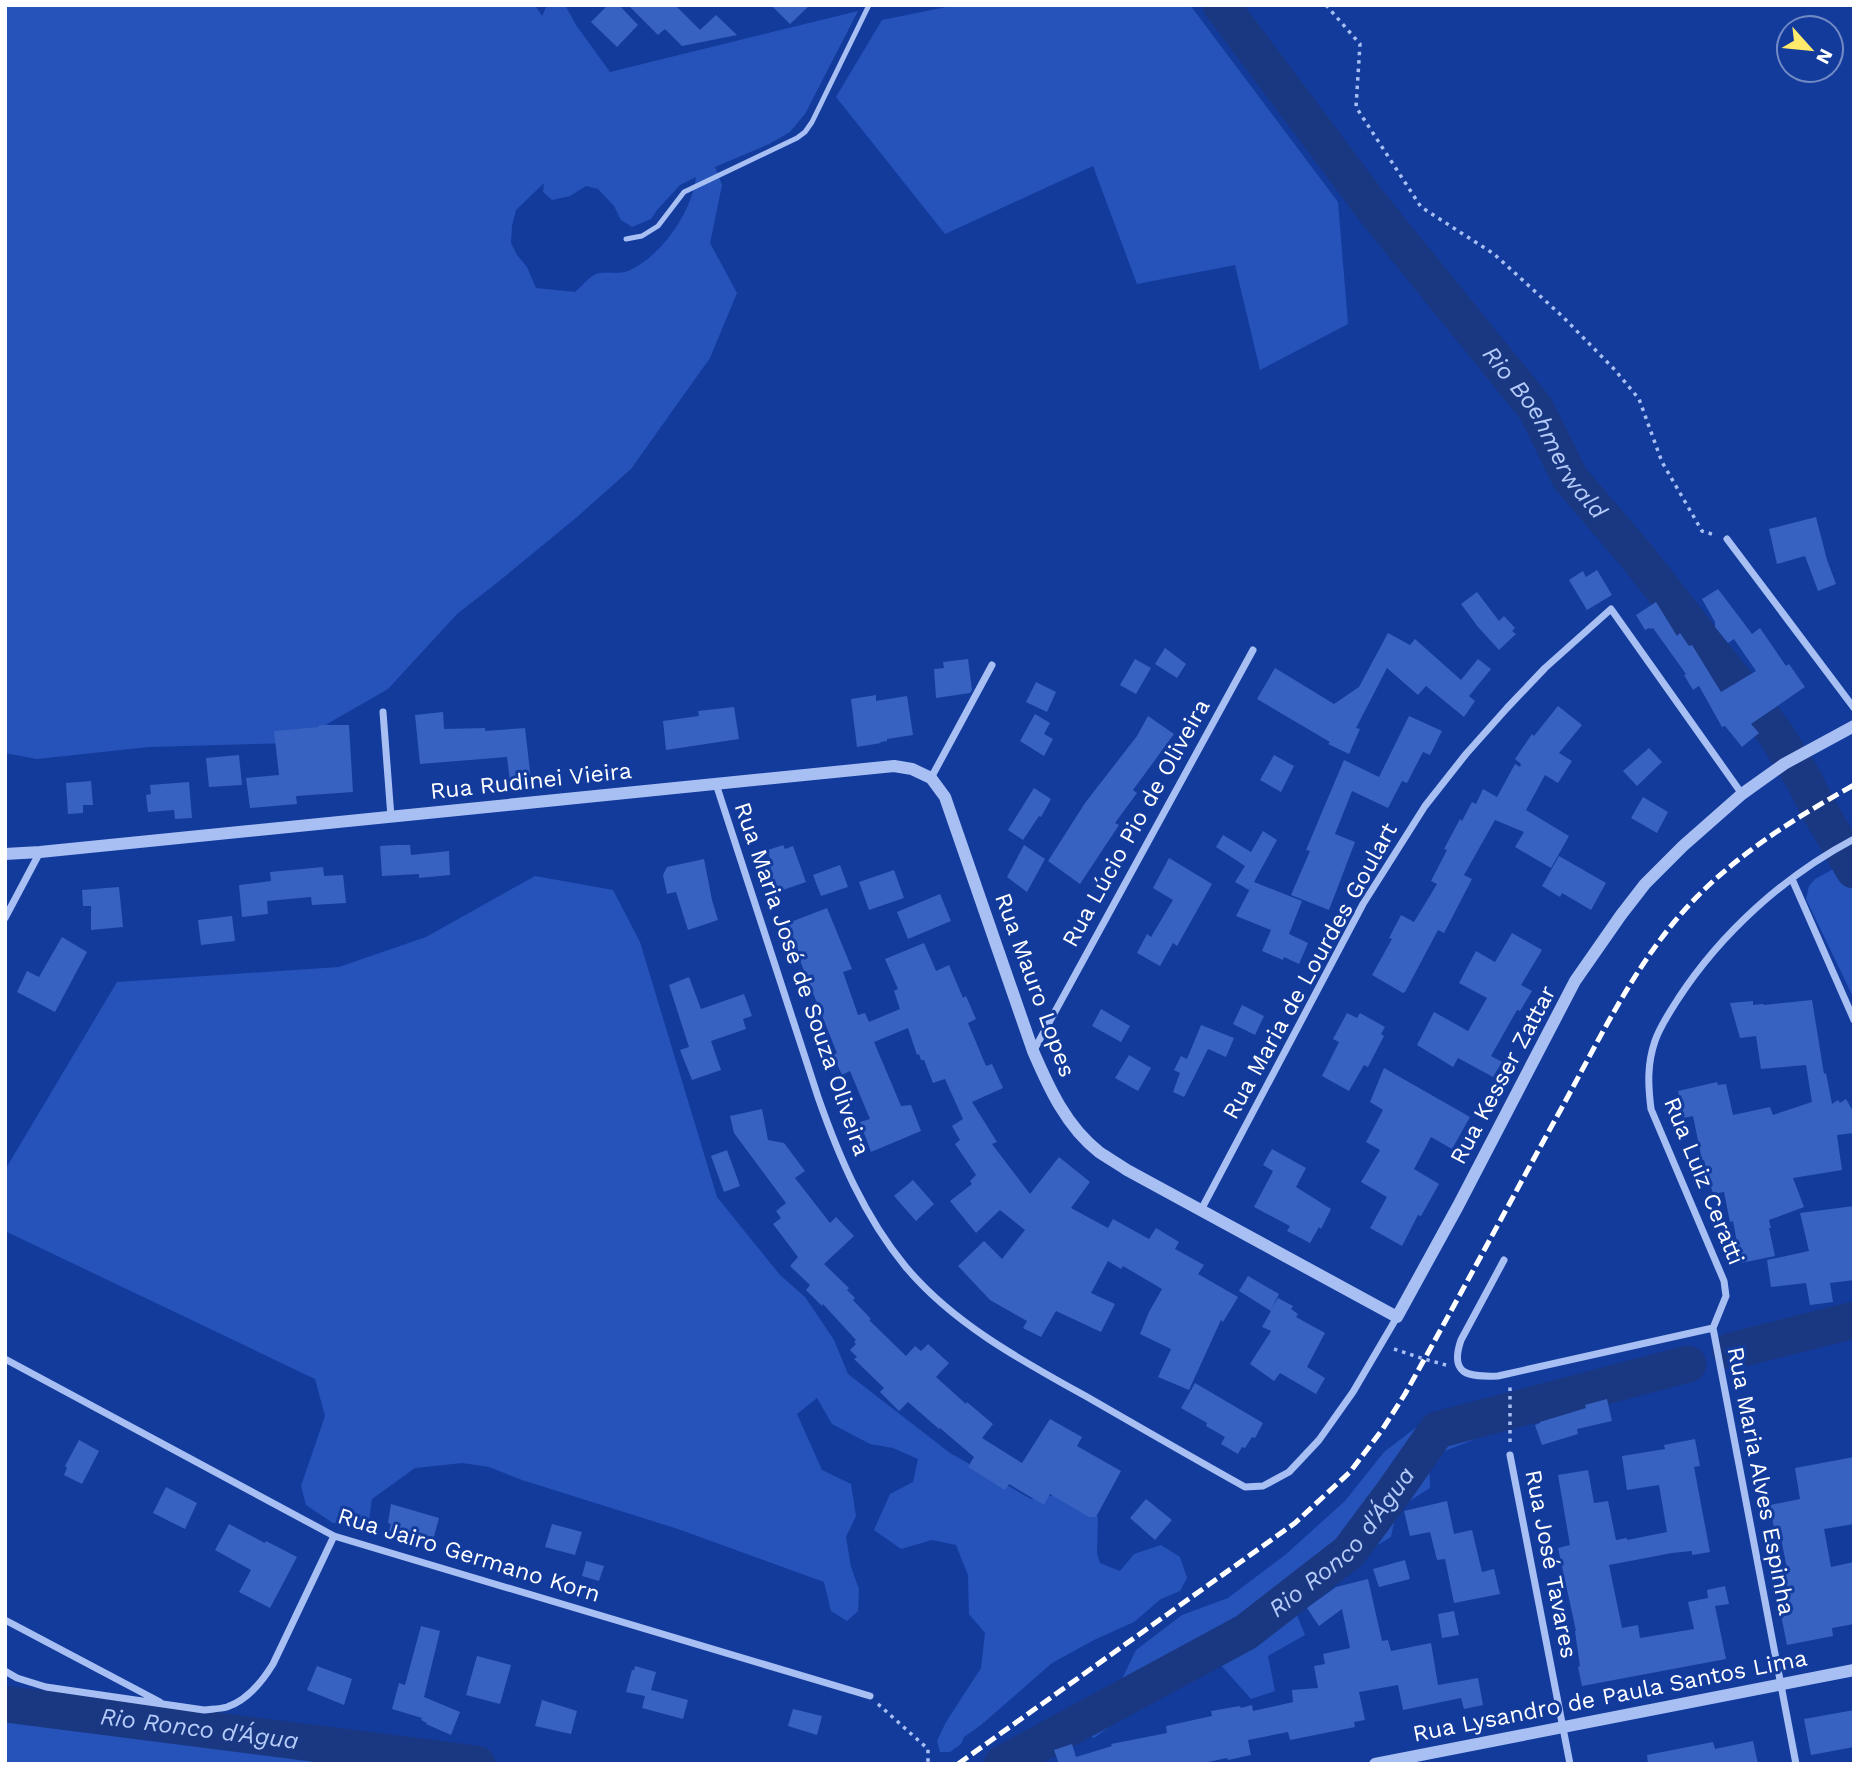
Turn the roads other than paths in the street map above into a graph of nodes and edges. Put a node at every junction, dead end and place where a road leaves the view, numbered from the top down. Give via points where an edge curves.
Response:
1 (869, 5) edge
2 (626, 239) dead end
3 (1727, 539) road end
4 (1253, 650) dead end
5 (992, 665) dead end
6 (1854, 708) edge
7 (383, 712) dead end
8 (1854, 726) edge
9 (931, 778) junction
10 (716, 784) junction
11 (1742, 794) junction
12 (391, 817) junction
13 (1853, 839) edge
14 (40, 852) junction
15 (5, 854) edge
16 (1792, 879) junction
17 (5, 918) edge
18 (1854, 1020) edge
19 (1034, 1051) junction
20 (1201, 1210) junction
21 (1504, 1260) dead end
22 (1397, 1317) junction
23 (1713, 1328) junction
24 (5, 1359) edge
25 (1510, 1455) road end
26 (1245, 1487) joint
27 (334, 1536) junction
28 (5, 1620) edge
29 (1854, 1670) edge
30 (5, 1671) edge
31 (1780, 1684) junction
32 (870, 1696) road end
33 (167, 1706) junction
34 (1563, 1727) junction
35 (1375, 1764) edge
36 (1570, 1764) edge
37 (1796, 1764) edge

1 - 2 lane via 805,132 684,192 658,226
3 - 6 street
4 - 19 street, Rua Lúcio Pio de Oliveira
5 - 9 street
7 - 12 street
8 - 11 street, Rua Kesser Zattar via 1784,764
9 - 10 street, Rua Rudinei Vieira via 894,766
9 - 19 street, Rua Mauro Lopes via 945,797
10 - 12 street, Rua Rudinei Vieira
10 - 26 street, Rua Maria José de Souza Oliveira via 835,1144 863,1204 905,1266 948,1308 1022,1361
11 - 20 street, Rua Maria de Lourdes Goulart via 1611,608 1507,708 1425,806 1363,904
11 - 22 street, Rua Kesser Zattar via 1646,884 1599,946
12 - 14 street, Rua Rudinei Vieira
13 - 16 street, Rua Luiz Ceratti
14 - 15 street, Rua Rudinei Vieira
14 - 17 street
16 - 18 street
16 - 23 street, Rua Luiz Ceratti via 1741,922 1704,963 1672,1009 1650,1059 1651,1109 1724,1281 1726,1296
19 - 20 street, Rua Mauro Lopes via 1065,1116 1080,1134 1127,1170
20 - 22 street, Rua Mauro Lopes
21 - 23 street via 1461,1340 1456,1361 1469,1373 1498,1376
22 - 26 street, Rua Kesser Zattar via 1320,1440 1289,1472 1263,1486
23 - 31 street, Rua Maria Alves Espinha
24 - 27 street, Rua Jairo Germano Korn
25 - 34 street, Rua José Tavares
27 - 32 street, Rua Jairo Germano Korn
27 - 33 street via 273,1664 249,1695 228,1707
28 - 33 street
29 - 31 street, Rua Lysandro de Paula Santos Lima
30 - 33 street via 46,1687
31 - 34 street, Rua Lysandro de Paula Santos Lima
31 - 37 street, Rua Maria Alves Espinha
34 - 35 street, Rua Lysandro de Paula Santos Lima
34 - 36 street, Rua José Tavares

